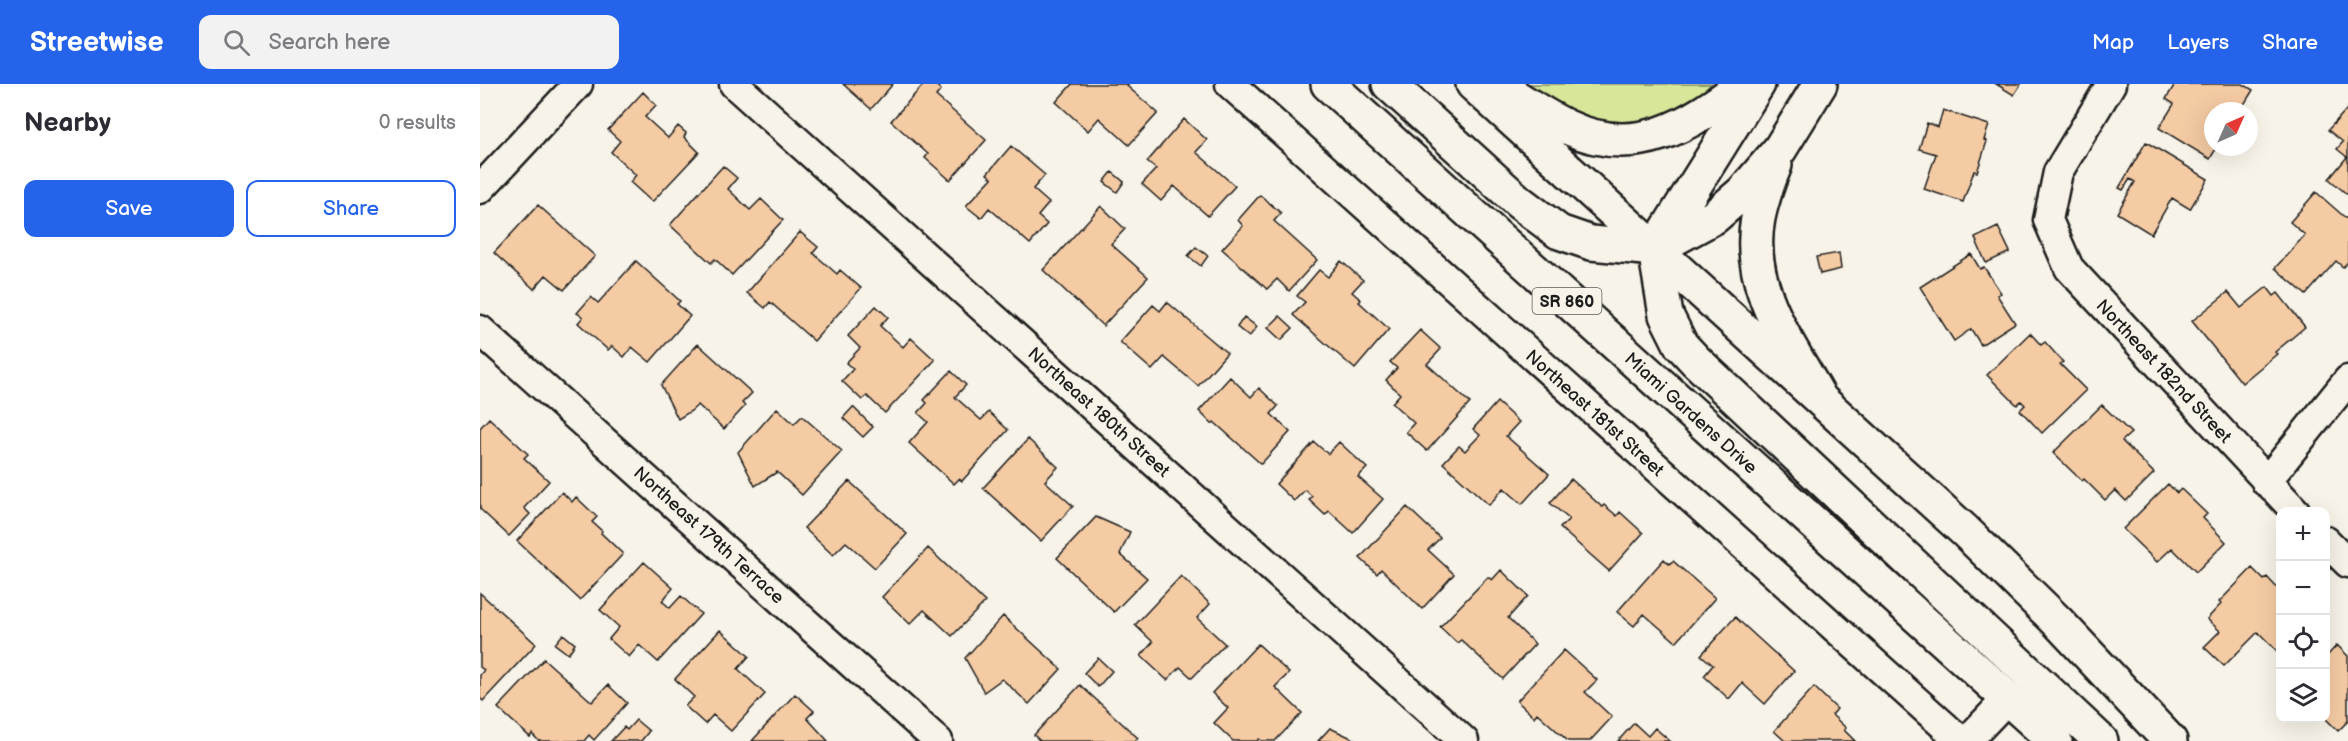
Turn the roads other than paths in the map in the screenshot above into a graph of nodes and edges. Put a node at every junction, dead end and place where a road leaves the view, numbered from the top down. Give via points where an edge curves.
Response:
1 (578, 84) edge
2 (734, 84) edge
3 (1230, 84) edge
4 (1328, 84) edge
5 (1389, 84) edge
6 (1473, 84) edge
7 (1495, 84) edge
8 (1744, 84) edge
9 (1758, 84) edge
10 (1820, 84) edge
11 (2111, 84) edge
12 (1780, 149) junction
13 (480, 189) edge
14 (1655, 249) junction
15 (480, 330) edge
16 (2348, 380) edge
17 (1819, 397) junction
18 (2266, 482) junction
19 (2291, 507) edge
20 (2330, 546) edge
21 (2348, 563) edge
22 (2007, 699) junction
23 (938, 741) edge
24 (1464, 741) edge
25 (1961, 741) edge
26 (1967, 741) edge
27 (2055, 741) edge
28 (2101, 741) edge
29 (2170, 741) edge

1 - 13 street
2 - 24 street, Northeast 180th Street
3 - 25 street, Northeast 181st Street
4 - 22 main road, Miami Gardens Drive / SR 860
5 - 14 main road via 1526,208 1559,232 1591,243
6 - 14 main road
7 - 8 main road via 1567,127 1622,139 1649,138 1684,125
9 - 14 main road
10 - 12 main road
11 - 18 street, Northeast 182nd Street via 2058,172 2048,220 2069,268
12 - 14 main road via 1729,205
12 - 17 main road via 1757,220 1756,263 1768,305
14 - 17 main road
14 - 28 main road via 1666,315 1681,345
15 - 23 street, Northeast 179th Terrace
16 - 18 street
17 - 29 main road via 2013,576
18 - 19 street, Northeast 182nd Street
20 - 21 street
22 - 26 street
22 - 27 main road, Miami Gardens Drive / SR 860

